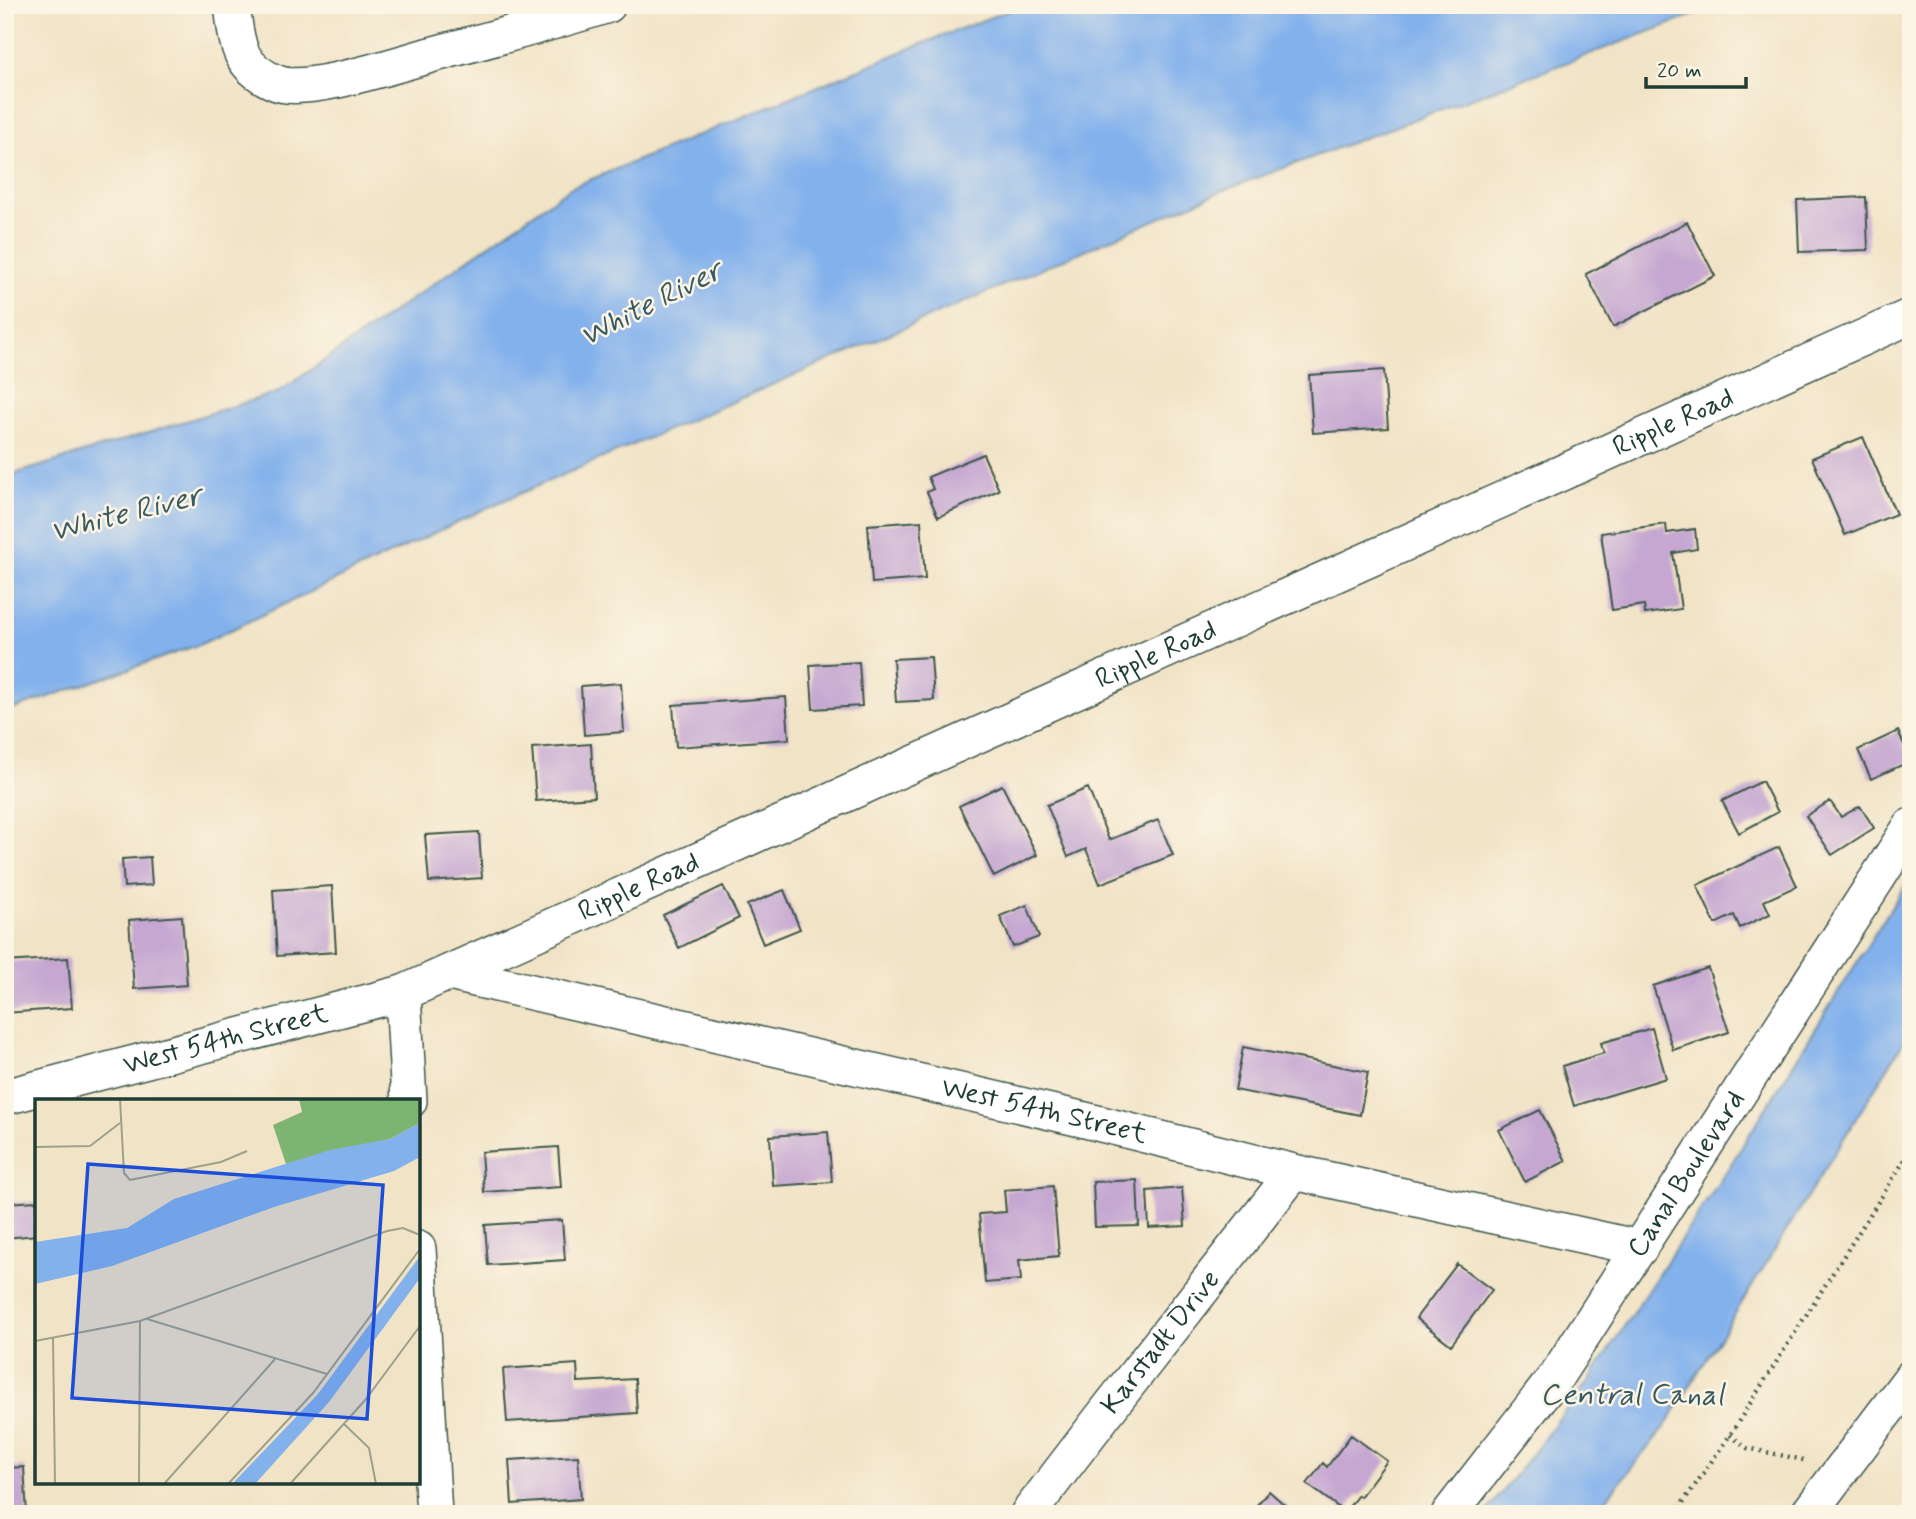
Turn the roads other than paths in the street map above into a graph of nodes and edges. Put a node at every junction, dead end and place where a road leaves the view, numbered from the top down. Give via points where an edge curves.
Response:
1 (232, 5) edge
2 (608, 5) edge
3 (1911, 316) edge
4 (1911, 826) edge
5 (449, 972) junction
6 (403, 993) junction
7 (5, 1097) edge
8 (409, 1099) edge
9 (1294, 1172) junction
10 (1640, 1248) junction
11 (420, 1282) edge
12 (1911, 1378) edge
13 (434, 1514) edge
14 (1028, 1514) edge
15 (1449, 1514) edge
16 (1808, 1514) edge

1 - 2 street via 243,57 257,72 279,84 298,86 339,80
3 - 5 street, Ripple Road
4 - 10 street, Canal Boulevard
5 - 6 street, Ripple Road
5 - 9 street, West 54th Street
6 - 7 street, West 54th Street
6 - 8 street
9 - 10 street, West 54th Street
9 - 14 street, Karstadt Drive
10 - 15 street, Canal Boulevard via 1557,1375
11 - 13 street
12 - 16 street

